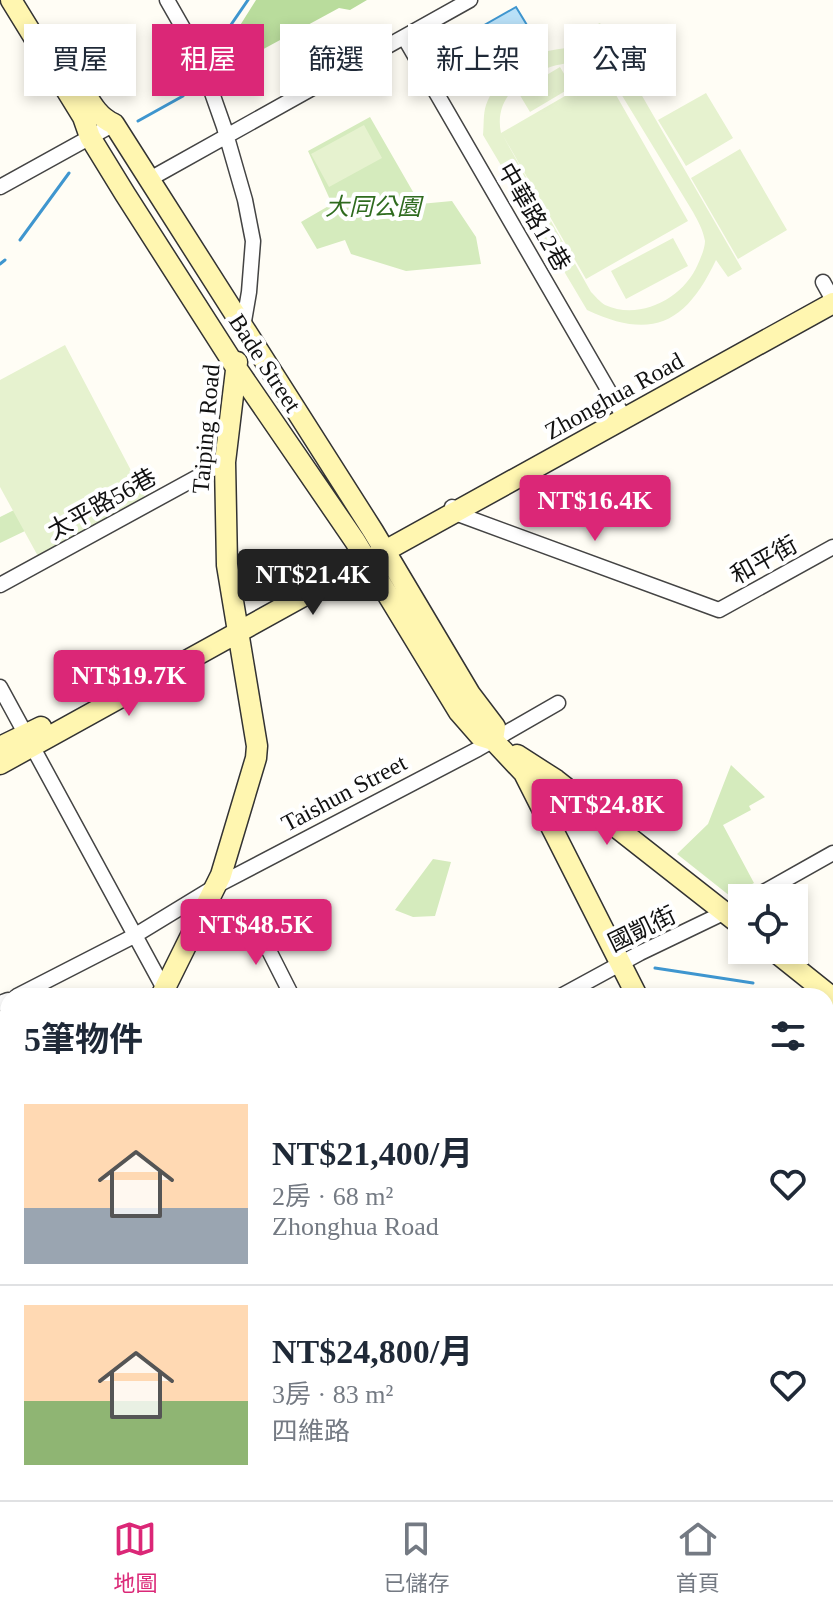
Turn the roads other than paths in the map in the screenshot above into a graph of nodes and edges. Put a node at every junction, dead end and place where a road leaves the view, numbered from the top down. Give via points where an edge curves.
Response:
1 (11, 0) edge
2 (25, 0) edge
3 (167, 0) edge
4 (470, 0) edge
5 (404, 37) junction
6 (89, 113) junction
7 (114, 124) junction
8 (90, 137) junction
9 (226, 137) junction
10 (148, 180) junction
11 (0, 187) edge
12 (830, 294) edge
13 (243, 327) junction
14 (237, 369) junction
15 (622, 414) junction
16 (225, 462) junction
17 (452, 508) junction
18 (833, 547) edge
19 (373, 552) junction
20 (0, 585) edge
21 (236, 628) junction
22 (0, 687) edge
23 (558, 703) dead end
24 (493, 740) junction
25 (28, 741) junction
26 (0, 747) edge
27 (0, 764) edge
28 (833, 853) edge
29 (778, 884) edge
30 (216, 886) junction
31 (728, 907) edge
32 (728, 918) edge
33 (254, 921) dead end
34 (134, 936) junction
35 (622, 964) junction
36 (790, 964) edge
37 (33, 988) edge
38 (162, 988) edge
39 (168, 988) edge
40 (288, 988) edge
41 (576, 988) edge
42 (633, 988) edge
43 (820, 988) edge

1 - 6 street, Bade Street
2 - 6 street, Bade Street
3 - 9 street, Taiping Road via 196,49
4 - 5 street
5 - 9 street
5 - 15 street, 中華路12巷
6 - 7 street, Bade Street
6 - 8 street, Bade Street
7 - 8 street
7 - 10 street, Bade Street
8 - 11 street
8 - 14 street, Bade Street
9 - 10 street
9 - 13 street, Taiping Road via 253,241
10 - 13 street, Bade Street
12 - 15 street, Zhonghua Road
13 - 14 street, Taiping Road
13 - 19 street, Bade Street
14 - 16 street, Taiping Road
14 - 19 street, Bade Street
15 - 17 street, Zhonghua Road
16 - 20 street, 太平路56巷
16 - 21 street, Taiping Road via 227,565
17 - 18 street, 和平街 via 719,610
17 - 19 street, Zhonghua Road
19 - 21 street, Zhonghua Road
19 - 24 street, Bade Street via 495,727
21 - 25 street, Zhonghua Road
21 - 30 street, Taiping Road via 257,746
22 - 25 street
23 - 24 street, Taishun Street
24 - 30 street, Taishun Street
24 - 31 street
24 - 35 street, Bade Street via 524,773
25 - 26 street, Zhonghua Road
25 - 27 street, Zhonghua Road
25 - 34 street
28 - 29 street
30 - 34 street, Taishun Street
30 - 39 street, Taiping Road
32 - 35 street, 國凱街
33 - 40 street
34 - 37 street
34 - 38 street
35 - 41 street, 國凱街
35 - 42 street, Bade Street
36 - 43 street

